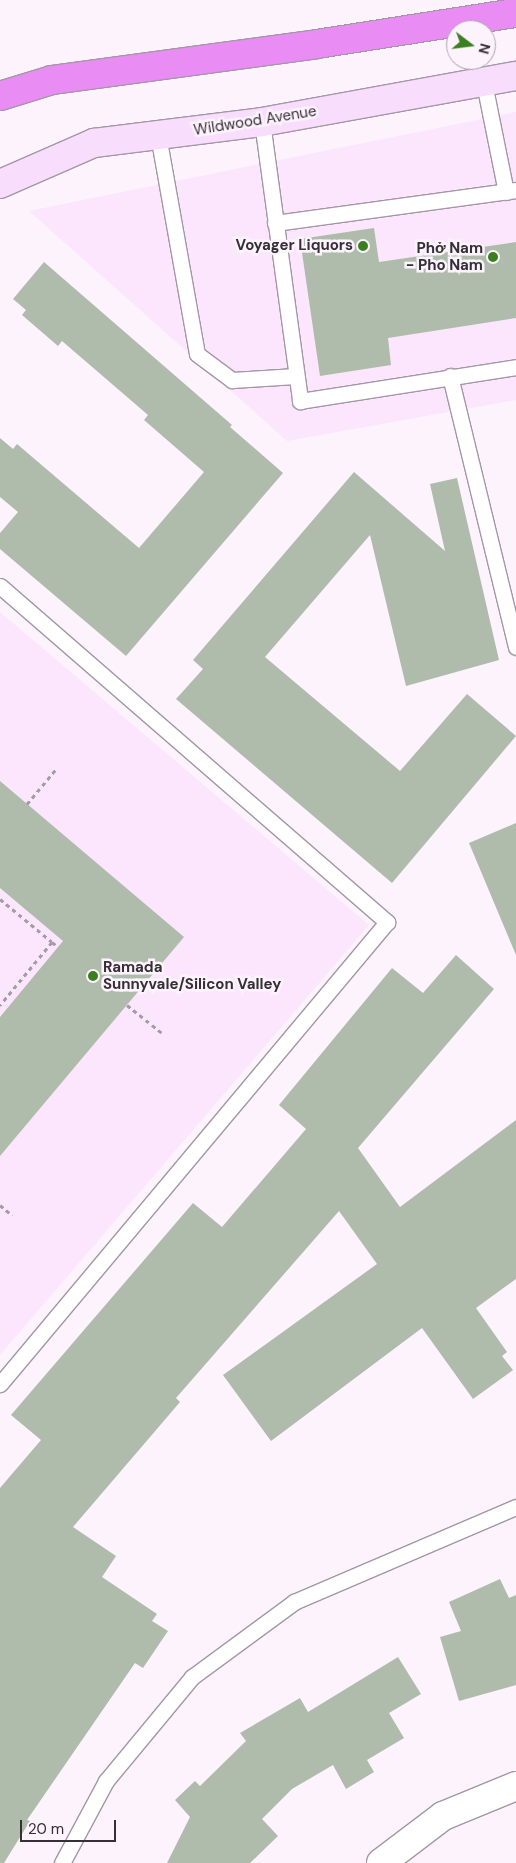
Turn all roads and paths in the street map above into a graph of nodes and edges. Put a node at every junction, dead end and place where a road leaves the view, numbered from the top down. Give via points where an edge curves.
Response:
1 (516, 13) edge
2 (516, 76) edge
3 (484, 83) junction
4 (0, 96) edge
5 (262, 122) junction
6 (158, 135) junction
7 (0, 184) edge
8 (511, 191) edge
9 (275, 223) junction
10 (516, 367) edge
11 (296, 376) junction
12 (450, 376) junction
13 (0, 586) edge
14 (516, 647) edge
15 (57, 768) dead end
16 (27, 804) dead end
17 (0, 899) edge
18 (52, 942) junction
19 (58, 947) dead end
20 (127, 1004) dead end
21 (0, 1005) edge
22 (162, 1033) dead end
23 (0, 1205) edge
24 (12, 1215) dead end
25 (0, 1384) edge
26 (516, 1507) edge
27 (516, 1786) edge
28 (62, 1863) edge
29 (381, 1863) edge

1 - 4 highway via 52,80
2 - 3 street, Wildwood Avenue
3 - 5 street, Wildwood Avenue
3 - 8 lane
5 - 6 street, Wildwood Avenue
5 - 9 lane
6 - 7 street, Wildwood Avenue via 94,143
6 - 11 lane via 197,354 232,380
8 - 9 lane
9 - 11 lane
10 - 12 lane
11 - 12 lane via 300,401
12 - 14 lane
13 - 25 lane via 387,922
15 - 16 path
17 - 18 path
18 - 19 path
18 - 21 path
20 - 22 path
23 - 24 path
26 - 28 lane via 294,1602 192,1677 106,1781
27 - 29 street via 443,1816

